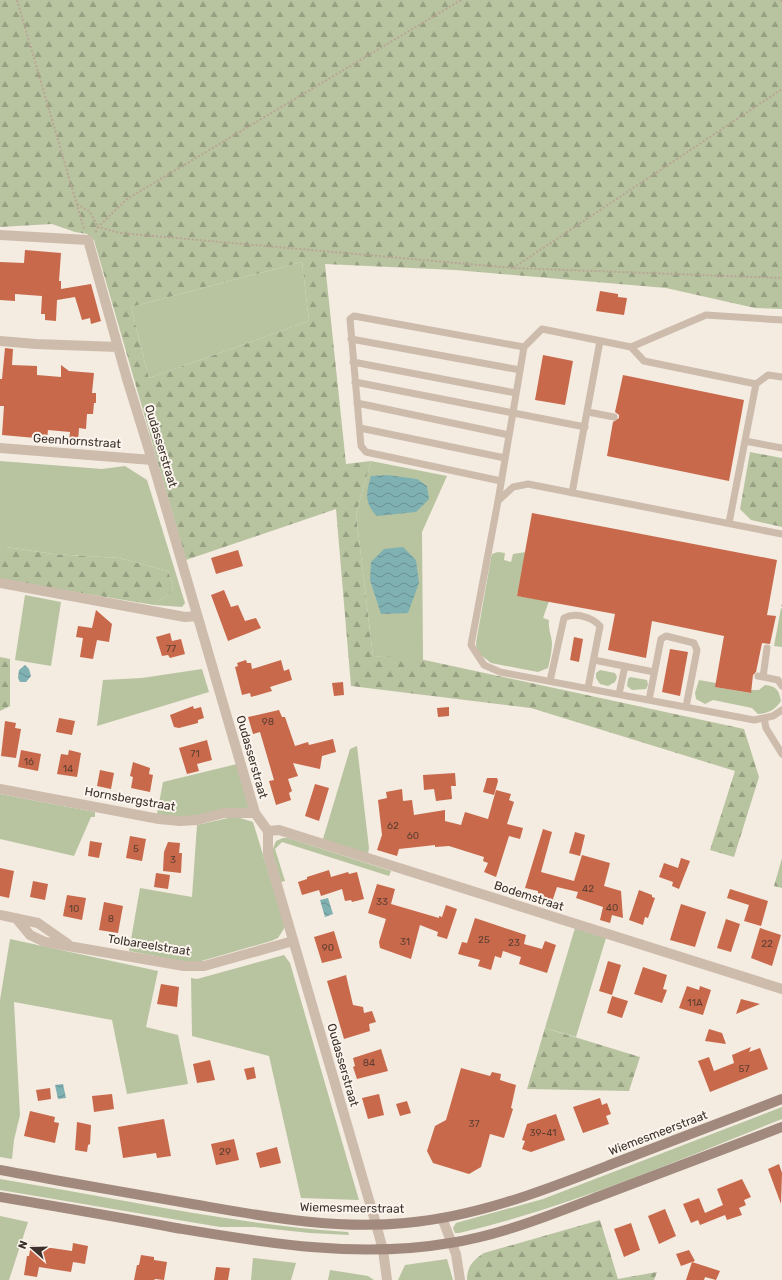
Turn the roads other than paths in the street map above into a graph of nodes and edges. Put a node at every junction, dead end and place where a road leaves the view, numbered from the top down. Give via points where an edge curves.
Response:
1 (0, 235) edge
2 (782, 320) edge
3 (351, 339) junction
4 (0, 341) edge
5 (600, 341) junction
6 (118, 346) junction
7 (524, 347) junction
8 (631, 347) junction
9 (354, 362) junction
10 (520, 370) junction
11 (782, 377) edge
12 (355, 382) junction
13 (756, 384) junction
14 (516, 393) junction
15 (357, 404) junction
16 (588, 412) junction
17 (512, 414) junction
18 (614, 417) dead end
19 (585, 427) junction
20 (360, 428) junction
21 (509, 435) junction
22 (745, 441) junction
23 (0, 448) edge
24 (782, 448) edge
25 (505, 458) junction
26 (152, 460) junction
27 (501, 481) junction
28 (572, 493) junction
29 (498, 501) junction
30 (729, 523) junction
31 (782, 534) edge
32 (0, 583) edge
33 (197, 616) junction
34 (767, 648) dead end
35 (594, 660) junction
36 (625, 666) junction
37 (654, 672) junction
38 (550, 681) junction
39 (782, 686) edge
40 (588, 688) junction
41 (619, 694) junction
42 (649, 700) junction
43 (686, 707) junction
44 (782, 710) edge
45 (764, 718) junction
46 (782, 754) edge
47 (0, 789) edge
48 (255, 813) junction
49 (268, 831) junction
50 (0, 915) edge
51 (293, 941) junction
52 (782, 989) edge
53 (782, 1099) edge
54 (782, 1127) edge
55 (0, 1170) edge
56 (0, 1197) edge
57 (442, 1218) junction
58 (376, 1224) junction
59 (451, 1243) junction
60 (383, 1250) junction
61 (386, 1280) edge
62 (460, 1280) edge

1 - 6 street, Oudasserstraat via 88,241
2 - 8 lane via 706,315
3 - 7 lane via 350,319 354,316
3 - 9 lane
3 - 10 lane
4 - 6 street
5 - 7 lane via 542,329
5 - 8 lane
5 - 16 lane
6 - 26 street, Oudasserstraat
7 - 10 lane
8 - 13 lane via 644,361
9 - 12 lane
9 - 14 lane
10 - 14 lane
11 - 13 lane via 768,375
12 - 15 lane
12 - 17 lane
13 - 22 lane
14 - 17 lane
15 - 20 lane
15 - 21 lane
16 - 18 lane
16 - 19 lane
17 - 19 lane
17 - 21 lane
19 - 28 lane
20 - 25 lane
20 - 27 lane via 361,446 366,452
21 - 25 lane
22 - 24 lane
22 - 30 lane
23 - 26 street, Geenhornstraat
25 - 27 lane
26 - 33 street, Oudasserstraat
27 - 29 lane
28 - 29 lane via 528,484 513,487
28 - 30 lane
29 - 38 lane via 471,645 484,665 500,672
30 - 31 lane
32 - 33 street via 185,617
33 - 48 street, Oudasserstraat
34 - 39 lane via 760,677 778,680
35 - 36 lane
35 - 38 lane via 600,626 594,619 570,615 564,618
35 - 40 lane
36 - 37 lane
36 - 41 lane
37 - 42 lane
37 - 43 lane via 661,639 666,636 694,643 697,650
38 - 40 lane
40 - 41 lane
41 - 42 lane
42 - 43 lane
43 - 45 lane via 754,720
44 - 45 lane via 774,716
45 - 46 lane via 766,728
47 - 48 street, Hornsbergstraat via 166,820 197,820 224,813
48 - 49 street, Oudasserstraat
49 - 51 street, Oudasserstraat via 268,854
49 - 52 street, Bodemstraat via 279,830
50 - 51 street, Tolbareelstraat via 38,923 69,945 184,966 204,966
51 - 58 street, Oudasserstraat
53 - 57 main road, Wiemesmeerstraat via 546,1190 490,1208
54 - 59 main road via 553,1214
55 - 58 main road, Wiemesmeerstraat via 249,1214 296,1220
56 - 60 main road via 275,1244
57 - 58 main road, Wiemesmeerstraat
57 - 59 street
58 - 60 street, Oudasserstraat
59 - 60 main road
59 - 62 street via 456,1254
60 - 61 street, Oudasserstraat

